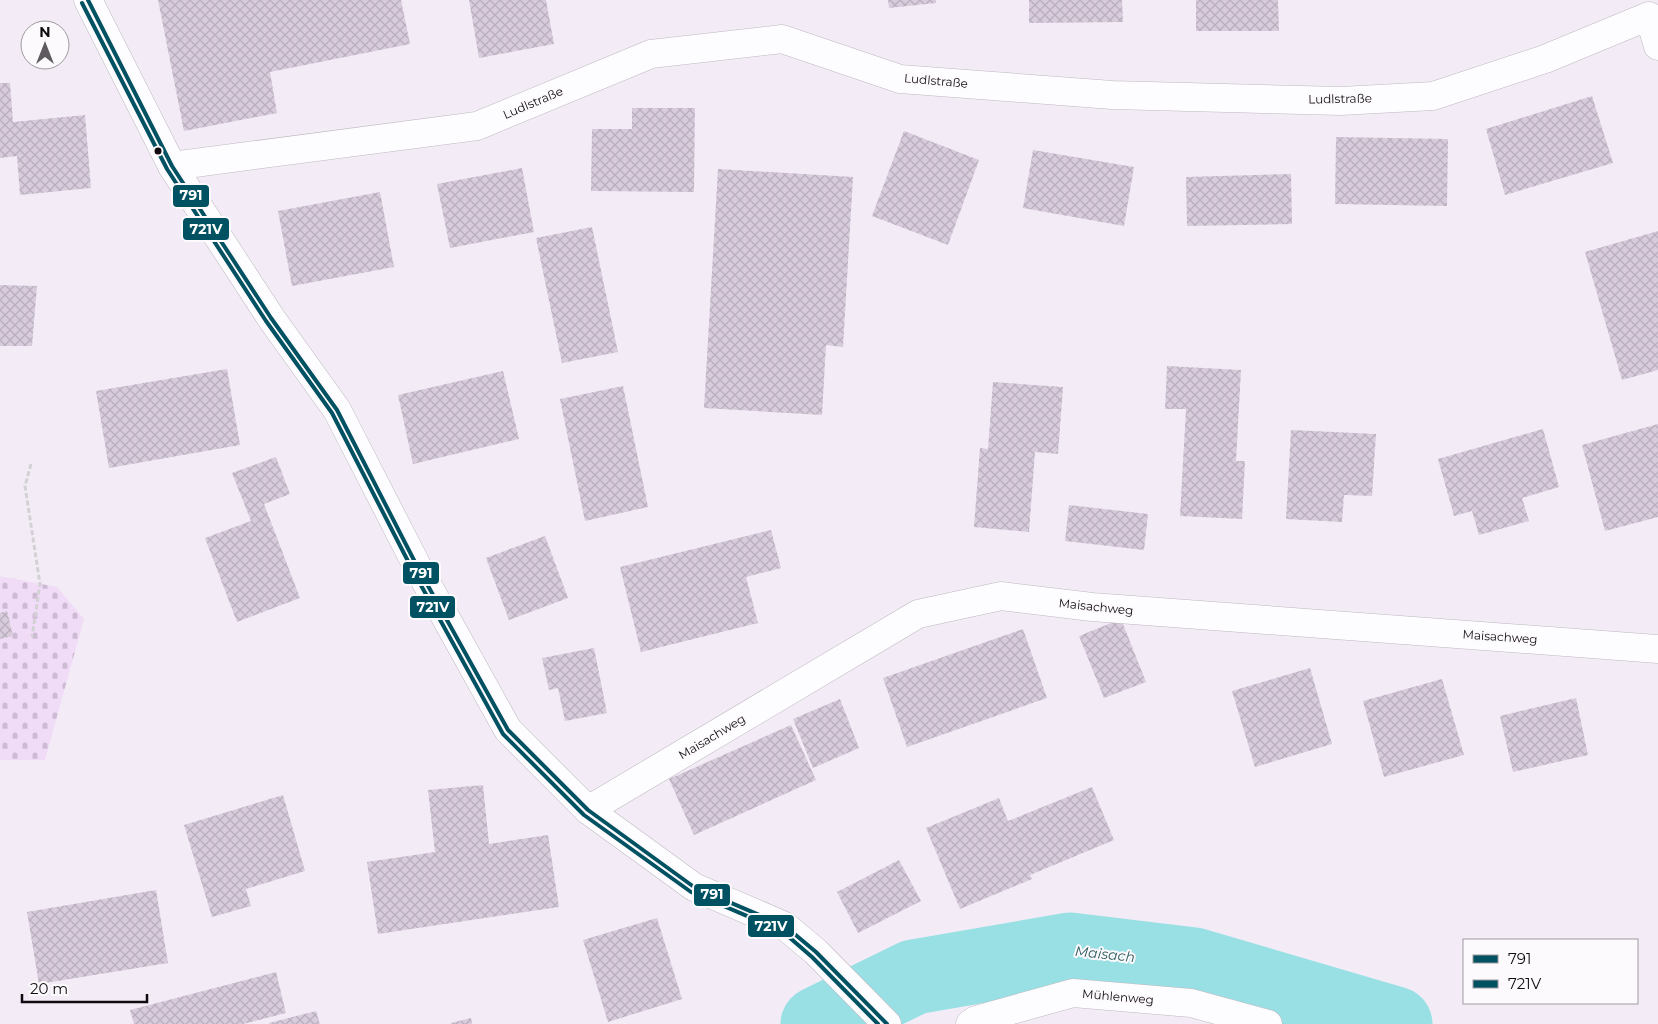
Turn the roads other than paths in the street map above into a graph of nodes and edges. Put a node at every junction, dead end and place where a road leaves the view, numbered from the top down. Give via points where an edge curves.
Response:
1 (88, 0) edge
2 (1658, 46) edge
3 (172, 166) junction
4 (1658, 649) edge
5 (588, 810) junction
6 (886, 1024) edge
7 (970, 1024) edge
8 (1268, 1024) edge

1 - 3 street
2 - 3 street, Ludlstraße via 1649,16 1545,59 1433,96 1341,101 1112,95 900,78 782,39 651,54 477,126
3 - 5 street via 271,318 337,410 417,566 508,730
4 - 5 street, Maisachweg via 1092,607 1001,596 918,614
5 - 6 street via 694,888 785,926 816,952
7 - 8 street, Mühlenweg via 1073,993 1191,1003

